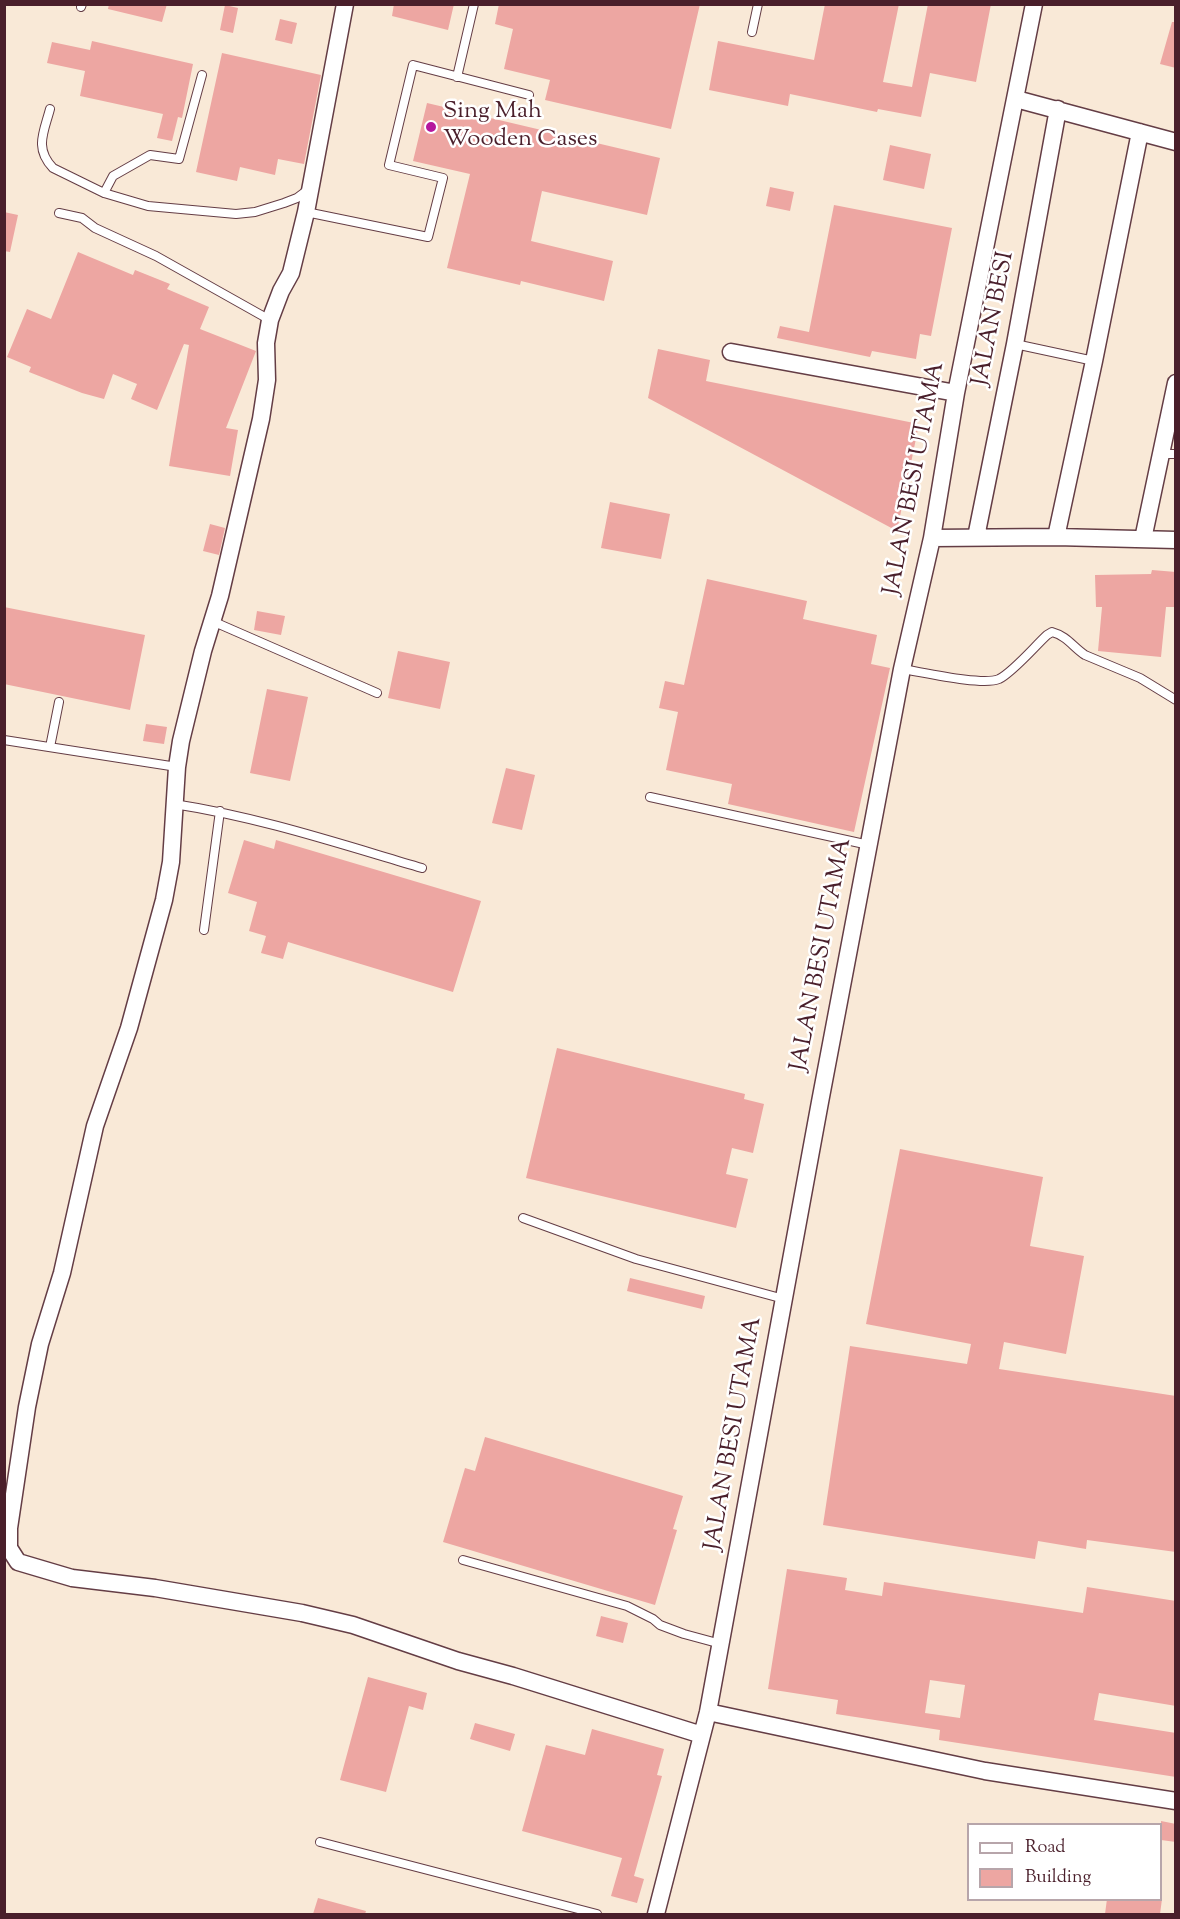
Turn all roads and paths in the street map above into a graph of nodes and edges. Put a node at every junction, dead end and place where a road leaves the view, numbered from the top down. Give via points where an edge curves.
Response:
1 (345, 4) edge
2 (474, 4) edge
3 (758, 4) edge
4 (1034, 4) edge
5 (752, 32) dead end
6 (202, 75) dead end
7 (457, 77) junction
8 (529, 95) dead end
9 (1016, 99) junction
10 (51, 109) dead end
11 (1058, 109) junction
12 (1140, 132) junction
13 (1176, 142) edge
14 (310, 188) junction
15 (104, 193) junction
16 (306, 212) junction
17 (59, 213) dead end
18 (270, 320) junction
19 (1015, 344) junction
20 (731, 352) dead end
21 (1094, 361) junction
22 (1176, 383) edge
23 (956, 393) junction
24 (1168, 454) edge
25 (976, 537) junction
26 (1056, 537) junction
27 (932, 538) junction
28 (1143, 539) junction
29 (1176, 540) edge
30 (212, 621) junction
31 (902, 669) junction
32 (377, 693) dead end
33 (1176, 700) edge
34 (59, 702) dead end
35 (4, 740) edge
36 (50, 747) junction
37 (177, 767) junction
38 (650, 797) dead end
39 (174, 804) junction
40 (220, 811) junction
41 (869, 845) junction
42 (422, 868) dead end
43 (204, 930) dead end
44 (523, 1218) dead end
45 (784, 1299) junction
46 (7, 1538) edge
47 (463, 1560) dead end
48 (721, 1644) junction
49 (708, 1712) junction
50 (702, 1735) junction
51 (1176, 1801) edge
52 (320, 1842) dead end
53 (597, 1914) edge
54 (656, 1914) edge

1 - 14 street
2 - 7 lane
3 - 5 lane
4 - 9 street, JALAN BESI UTAMA
6 - 15 lane via 179,159 150,154 113,176
7 - 8 lane
7 - 16 lane via 413,65 389,165 443,178 428,237
9 - 11 street
9 - 23 street, JALAN BESI UTAMA
10 - 15 lane via 41,145 47,162
11 - 12 street
11 - 19 street, JALAN BESI
12 - 13 street
12 - 21 street
14 - 15 lane via 284,203 236,214 148,206
14 - 16 street
16 - 18 street via 291,273
17 - 18 lane via 82,218
18 - 30 street via 261,418
19 - 21 lane
19 - 25 street, JALAN BESI
20 - 23 street
21 - 26 street
22 - 24 street
23 - 27 street, JALAN BESI UTAMA
24 - 28 street
25 - 26 street
25 - 27 street
26 - 28 street
27 - 31 street, JALAN BESI UTAMA
28 - 29 street
30 - 32 lane
30 - 37 street
31 - 33 lane via 992,681 1005,675 1052,632 1067,638 1085,655 1140,678
31 - 41 street, JALAN BESI UTAMA
34 - 36 lane
35 - 36 lane
36 - 37 lane
37 - 39 street
38 - 41 lane
39 - 40 lane
39 - 46 street via 171,862 164,900 129,1028 95,1126 62,1273 40,1344
40 - 42 lane
40 - 43 lane
41 - 45 street, JALAN BESI UTAMA
44 - 45 lane via 636,1259
45 - 48 street, JALAN BESI UTAMA
46 - 50 street via 18,1562 62,1576 155,1588 353,1624 458,1661
47 - 48 lane via 627,1606 660,1625
48 - 49 street, JALAN BESI UTAMA
49 - 50 street, JALAN BESI UTAMA
49 - 51 street via 985,1770
50 - 54 street, JALAN BESI UTAMA
52 - 53 lane

